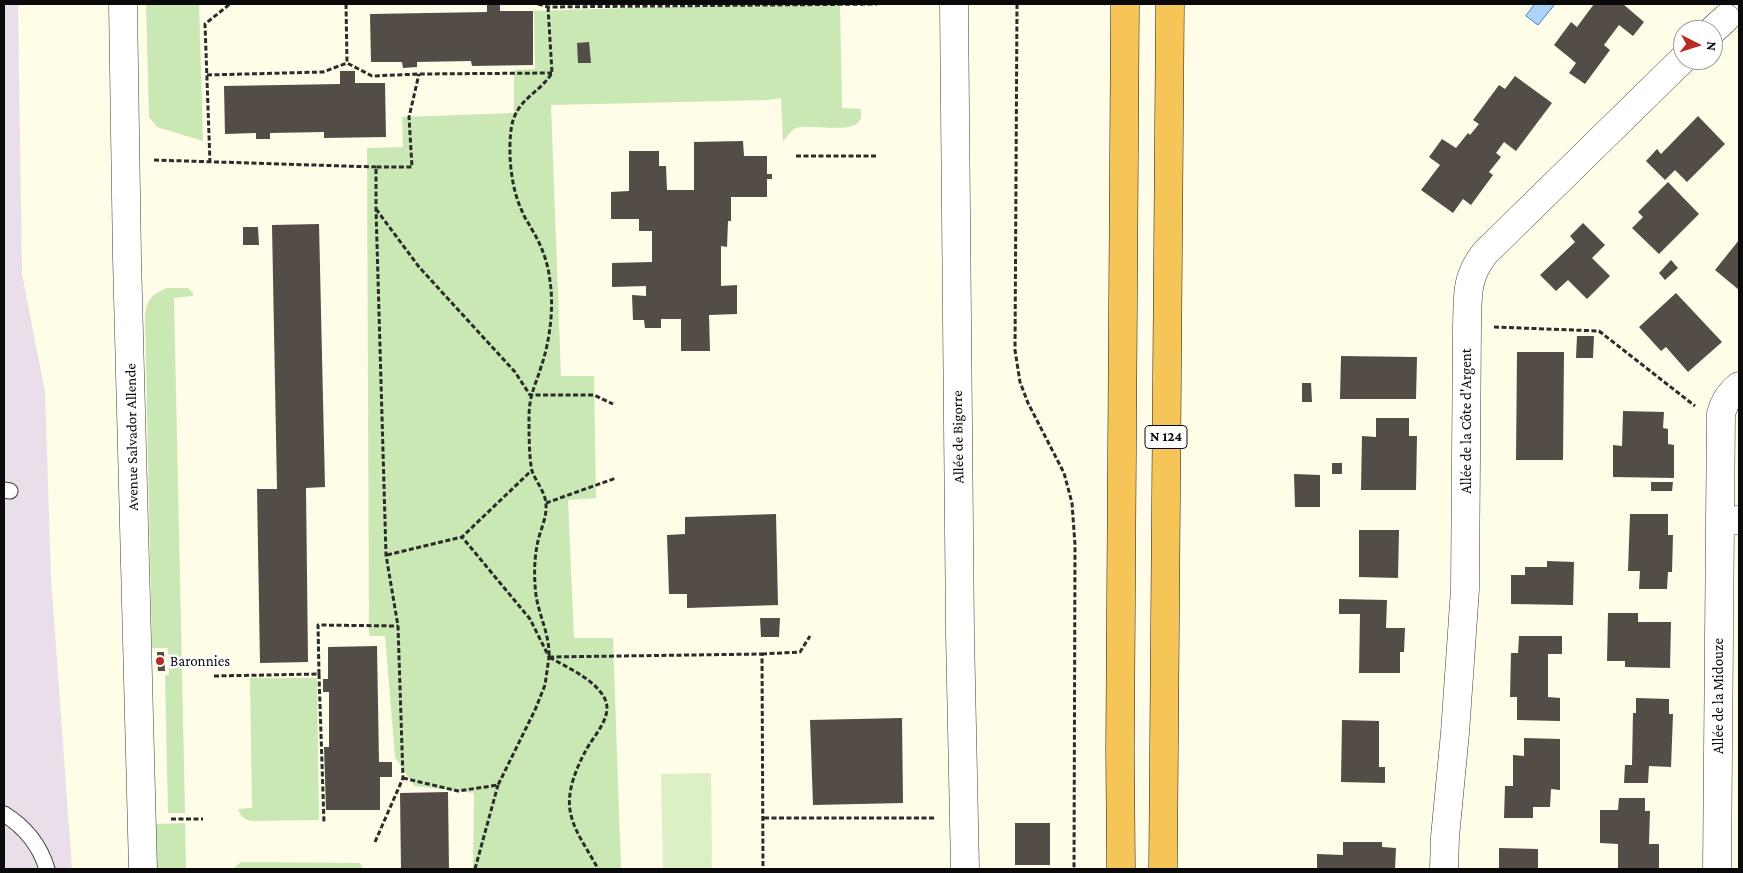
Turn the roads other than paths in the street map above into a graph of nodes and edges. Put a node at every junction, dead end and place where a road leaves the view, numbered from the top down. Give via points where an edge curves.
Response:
1 (122, 4) edge
2 (954, 4) edge
3 (1125, 4) edge
4 (1170, 4) edge
5 (1673, 69) edge
6 (1739, 386) edge
7 (1729, 521) edge
8 (4, 814) edge
9 (47, 869) edge
10 (143, 869) edge
11 (965, 869) edge
12 (1121, 869) edge
13 (1163, 869) edge
14 (1444, 869) edge
15 (1717, 869) edge

1 - 10 street, Avenue Salvador Allende
2 - 11 street, Allée de Bigorre
3 - 12 highway, N 124
4 - 13 highway, N 124
5 - 14 street, Allée de la Côte d'Argent via 1481,258 1471,275 1467,327 1465,589
6 - 7 street, Allée de la Midouze via 1728,397 1721,414
7 - 15 street, Allée de la Midouze
8 - 9 lane via 30,836

